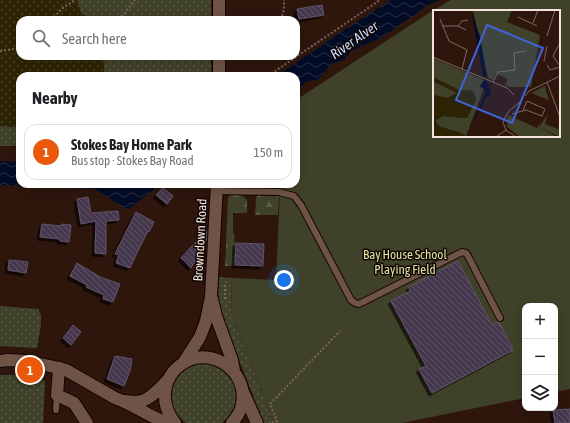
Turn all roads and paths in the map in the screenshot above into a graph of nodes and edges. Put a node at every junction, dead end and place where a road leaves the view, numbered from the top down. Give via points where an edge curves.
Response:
1 (75, 0) edge
2 (135, 0) edge
3 (219, 0) edge
4 (284, 0) edge
5 (380, 0) edge
6 (55, 16) edge
7 (122, 16) edge
8 (219, 16) edge
9 (283, 16) edge
10 (16, 49) edge
11 (0, 51) edge
12 (300, 54) edge
13 (219, 60) edge
14 (292, 60) edge
15 (219, 72) edge
16 (274, 72) edge
17 (217, 188) edge
18 (229, 188) edge
19 (224, 282) dead end
20 (211, 297) junction
21 (226, 304) dead end
22 (500, 318) dead end
23 (340, 331) dead end
24 (0, 361) edge
25 (184, 362) junction
26 (59, 368) junction
27 (234, 371) junction
28 (168, 381) junction
29 (243, 392) junction
30 (57, 395) junction
31 (122, 400) junction
32 (56, 410) dead end
33 (87, 423) edge
34 (168, 423) edge
35 (175, 423) edge
36 (232, 423) edge
37 (257, 423) edge
38 (272, 423) edge

1 - 6 path
2 - 7 path
3 - 8 street
4 - 9 path
5 - 12 path
10 - 11 path
13 - 15 street
14 - 16 path
17 - 20 street, Browndown Road
18 - 22 lane via 279,192 294,196 301,204 351,300 355,303 369,300 462,252 468,256
19 - 21 path
20 - 25 street, Browndown Road via 200,338
20 - 27 street, Browndown Road
23 - 38 path via 270,404 277,421
24 - 26 street via 26,361
25 - 27 street via 205,357 216,359
25 - 28 street, Browndown Road via 174,370
26 - 30 street
26 - 31 street
27 - 29 street, Browndown Road
28 - 31 street, Browndown Road via 147,398 136,402
28 - 35 street via 164,393 165,405
29 - 36 street via 242,404
29 - 37 street, Browndown Road
30 - 32 lane
30 - 33 street via 74,403
31 - 34 street

